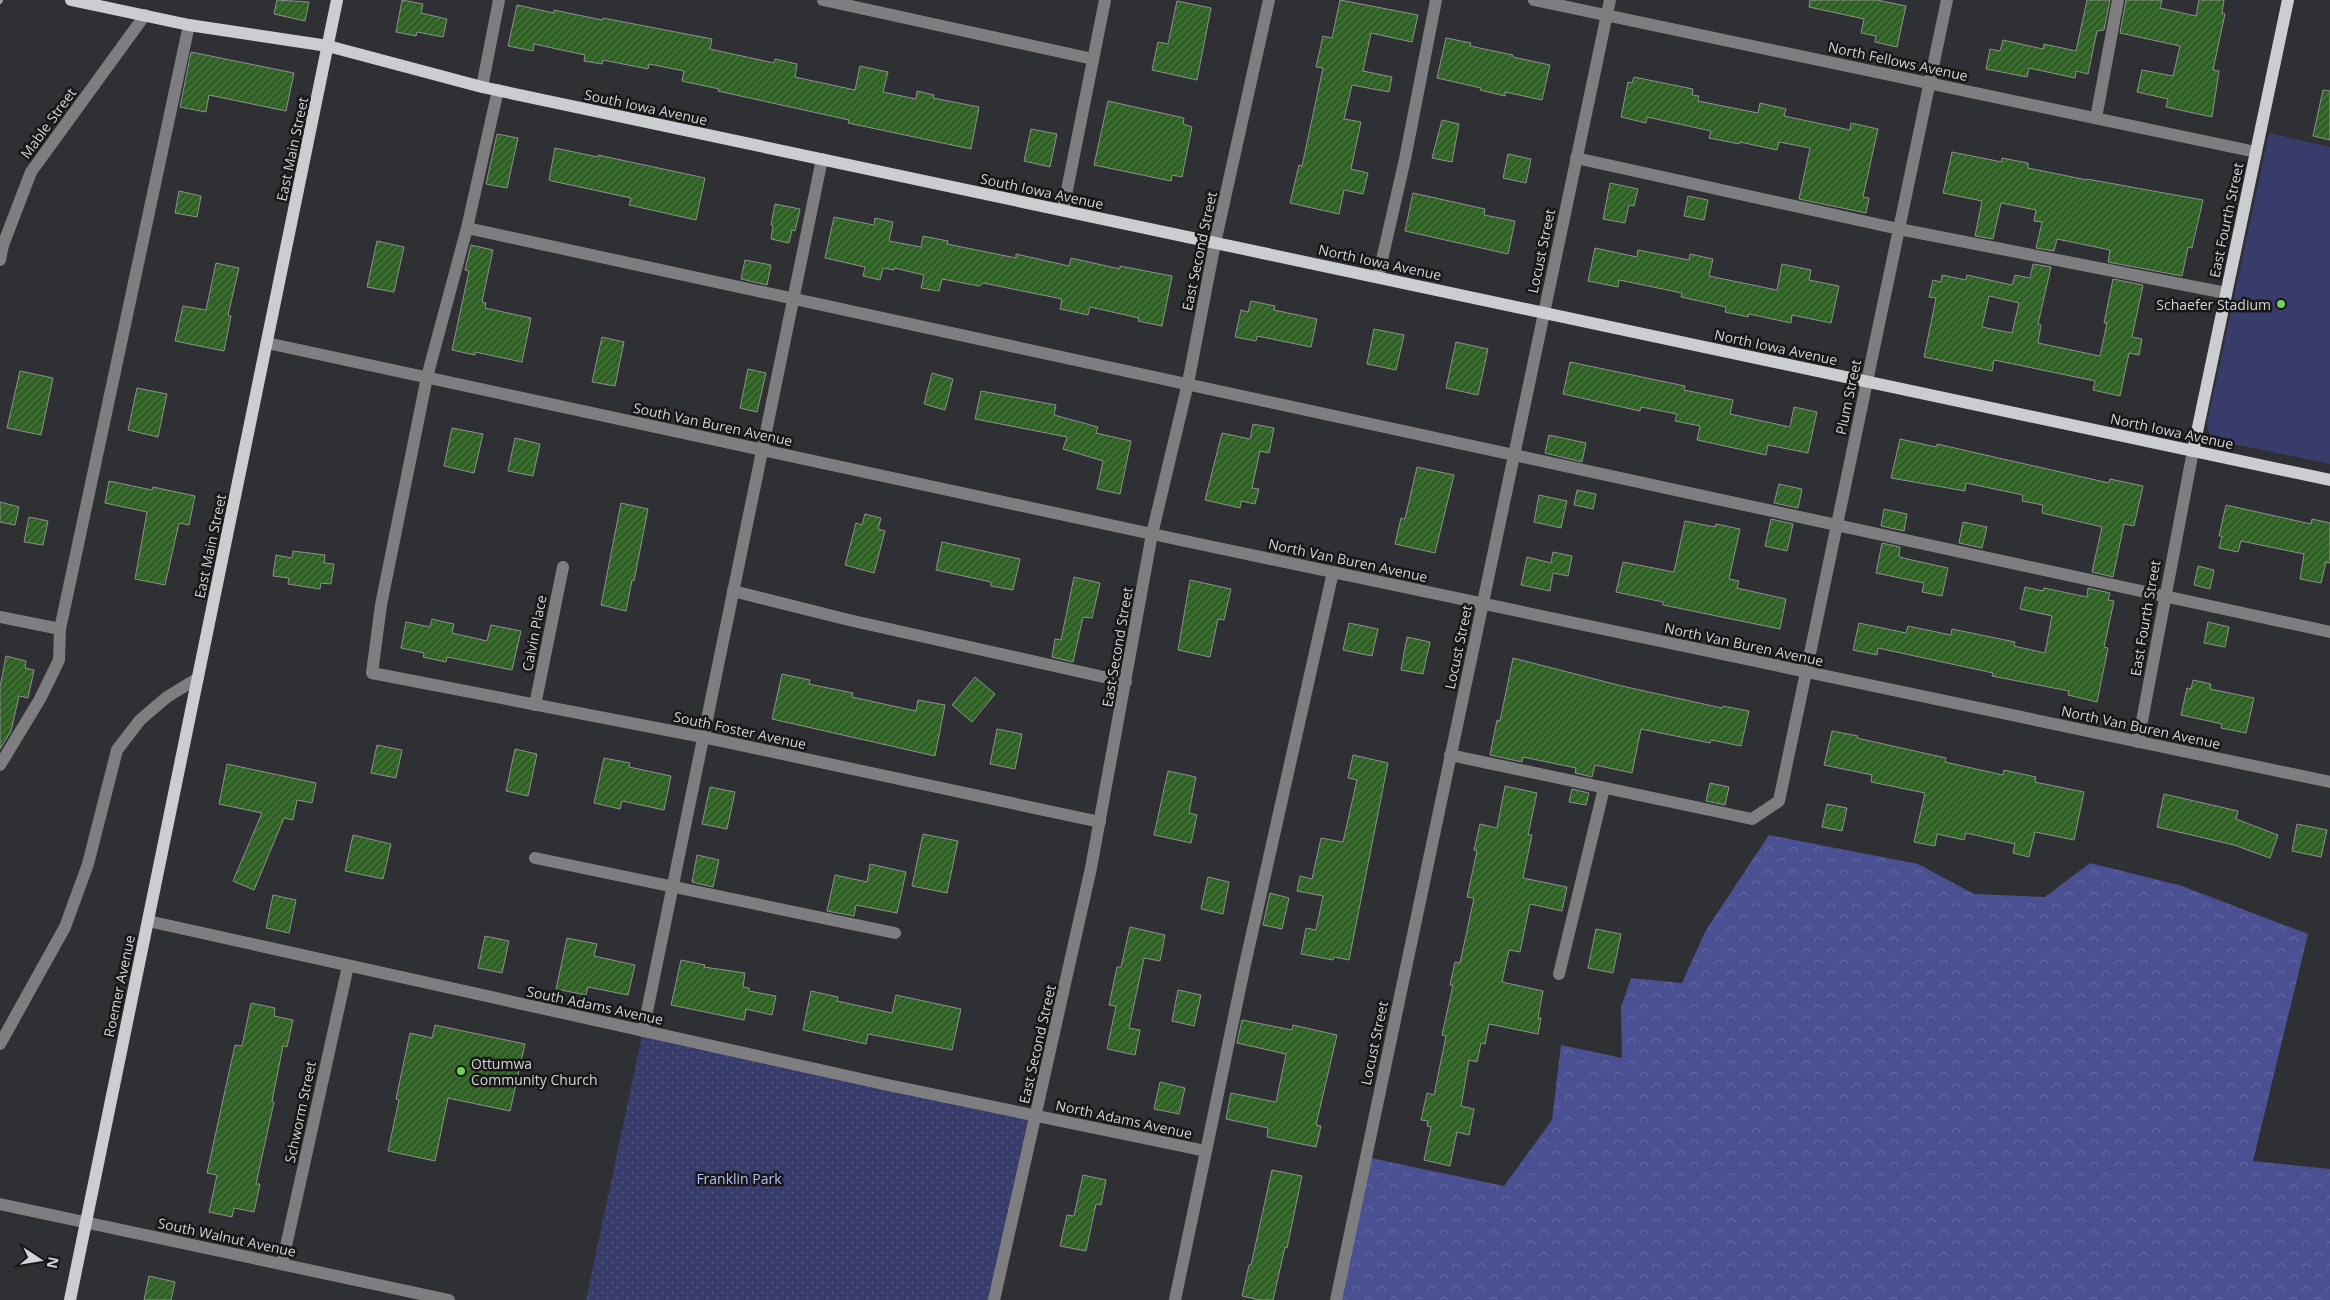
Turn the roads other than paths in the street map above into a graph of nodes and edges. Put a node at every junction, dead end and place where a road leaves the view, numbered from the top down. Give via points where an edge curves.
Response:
1 (71, 0) edge
2 (337, 0) edge
3 (499, 0) edge
4 (824, 0) edge
5 (1105, 0) edge
6 (1268, 0) edge
7 (1436, 0) edge
8 (1534, 0) edge
9 (1610, 0) edge
10 (1947, 0) edge
11 (2118, 0) edge
12 (2288, 0) edge
13 (145, 15) junction
14 (1606, 15) junction
15 (189, 25) junction
16 (328, 46) junction
17 (1093, 59) junction
18 (1930, 83) junction
19 (482, 87) junction
20 (498, 90) junction
21 (2096, 118) junction
22 (2256, 152) junction
23 (1576, 158) junction
24 (822, 159) junction
25 (1063, 210) junction
26 (467, 228) junction
27 (1899, 229) junction
28 (1215, 243) junction
29 (0, 260) edge
30 (1378, 277) junction
31 (2226, 293) junction
32 (793, 300) junction
33 (1543, 313) junction
34 (267, 343) junction
35 (427, 377) junction
36 (1866, 382) junction
37 (1188, 383) junction
38 (762, 450) junction
39 (2192, 451) junction
40 (1514, 456) junction
41 (2330, 480) edge
42 (1836, 526) junction
43 (1152, 534) junction
44 (563, 567) dead end
45 (1334, 572) junction
46 (733, 590) junction
47 (2164, 597) junction
48 (1482, 604) junction
49 (0, 617) edge
50 (60, 629) junction
51 (2330, 632) edge
52 (1805, 672) junction
53 (198, 678) junction
54 (1126, 682) junction
55 (535, 705) junction
56 (703, 737) junction
57 (2138, 742) junction
58 (1450, 755) junction
59 (0, 765) edge
60 (2330, 782) edge
61 (1604, 788) junction
62 (1100, 822) junction
63 (535, 858) dead end
64 (672, 887) junction
65 (148, 921) junction
66 (895, 933) dead end
67 (348, 966) junction
68 (1559, 974) dead end
69 (642, 1031) junction
70 (0, 1044) edge
71 (1036, 1116) junction
72 (1206, 1151) junction
73 (0, 1204) edge
74 (86, 1222) junction
75 (282, 1264) junction
76 (70, 1300) edge
77 (449, 1300) edge
78 (994, 1300) edge
79 (1175, 1300) edge
80 (1336, 1300) edge

1 - 13 main road, South Iowa Avenue
2 - 16 main road, East Main Street
3 - 19 street
4 - 17 street
5 - 17 street
6 - 28 street, East Second Street
7 - 30 street
8 - 14 street, North Fellows Avenue
9 - 14 street, Locust Street
10 - 18 street, Plum Street
11 - 21 street
12 - 22 main road, East Fourth Street
13 - 15 main road, South Iowa Avenue
13 - 29 street, Mable Street via 31,172
14 - 18 street, North Fellows Avenue
14 - 23 street, Locust Street
15 - 16 main road, South Iowa Avenue
15 - 50 street
16 - 19 main road, South Iowa Avenue
16 - 34 main road, East Main Street
17 - 25 street
18 - 21 street, North Fellows Avenue
18 - 27 street, Plum Street
19 - 20 main road, South Iowa Avenue
20 - 24 main road, South Iowa Avenue
20 - 26 street
21 - 22 street, North Fellows Avenue
22 - 31 main road, East Fourth Street
23 - 27 street
23 - 33 street, Locust Street
24 - 25 main road, South Iowa Avenue
24 - 32 street
25 - 28 main road, South Iowa Avenue
26 - 32 street
26 - 35 street
27 - 31 street
27 - 36 street, Plum Street
28 - 30 main road, North Iowa Avenue
28 - 37 street, East Second Street
30 - 33 main road, North Iowa Avenue
31 - 39 main road, East Fourth Street
32 - 37 street
32 - 38 street
33 - 36 main road, North Iowa Avenue
33 - 40 street, Locust Street
34 - 35 street, South Van Buren Avenue
34 - 53 main road, East Main Street
35 - 38 street, South Van Buren Avenue
35 - 55 street, South Foster Avenue via 381,605 372,673
36 - 39 main road, North Iowa Avenue
36 - 42 street, Plum Street
37 - 40 street
37 - 43 street, East Second Street
38 - 43 street, South Van Buren Avenue
38 - 46 street
39 - 41 main road, North Iowa Avenue
39 - 47 street, East Fourth Street
40 - 42 street
40 - 48 street, Locust Street
42 - 47 street
42 - 52 street, Plum Street
43 - 45 street, North Van Buren Avenue
43 - 54 street, East Second Street
44 - 55 street, Calvin Place
45 - 48 street, North Van Buren Avenue
45 - 72 street
46 - 54 street via 849,620
46 - 56 street
47 - 51 street
47 - 57 street, East Fourth Street
48 - 52 street, North Van Buren Avenue
48 - 58 street, Locust Street
49 - 50 street
50 - 59 street via 59,660 40,699
52 - 57 street, North Van Buren Avenue
52 - 61 street, Plum Street via 1779,801 1752,819
53 - 65 main road, Roemer Avenue
53 - 70 street via 167,697 140,720 117,750 88,864 65,927
54 - 62 street, East Second Street
55 - 56 street, South Foster Avenue
56 - 62 street, South Foster Avenue
56 - 64 street
57 - 60 street, North Van Buren Avenue
58 - 61 street
58 - 80 street, Locust Street
61 - 68 street
62 - 71 street, East Second Street
63 - 64 street
64 - 66 street
64 - 69 street
65 - 67 street, South Adams Avenue
65 - 74 main road, Roemer Avenue
67 - 69 street, South Adams Avenue
67 - 75 street, Schworm Street
69 - 71 street, South Adams Avenue
71 - 72 street, North Adams Avenue
71 - 78 street, East Second Street
72 - 79 street
73 - 74 street, South Walnut Avenue
74 - 75 street, South Walnut Avenue
74 - 76 main road, Roemer Avenue
75 - 77 street, South Walnut Avenue

